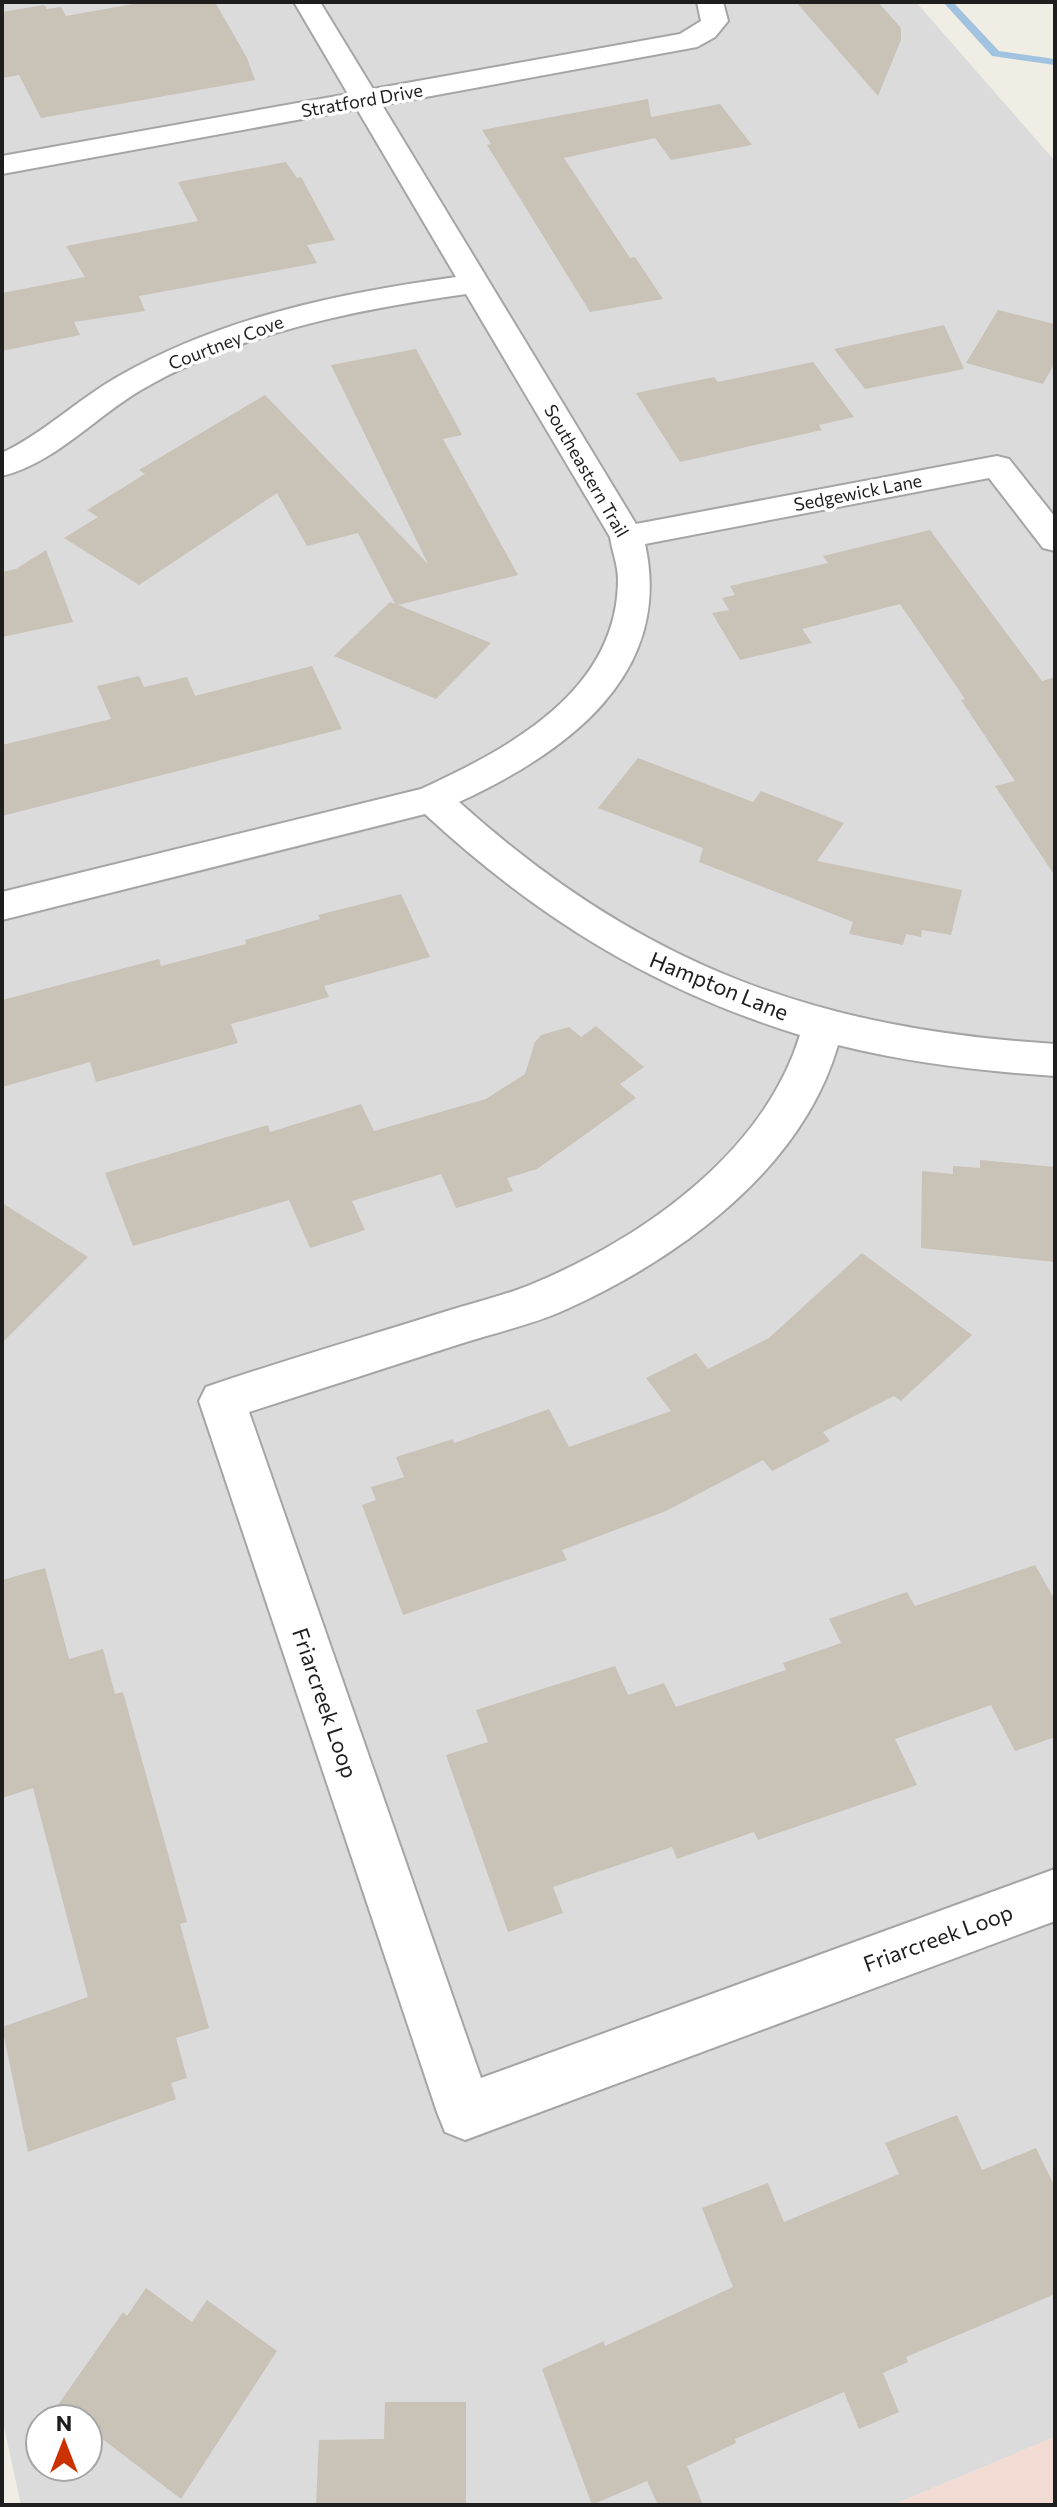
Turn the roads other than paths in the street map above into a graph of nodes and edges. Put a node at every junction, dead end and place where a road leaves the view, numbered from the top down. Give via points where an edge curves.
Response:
1 (307, 2) edge
2 (713, 11) edge
3 (366, 101) junction
4 (2, 165) edge
5 (475, 284) junction
6 (2, 466) edge
7 (627, 537) junction
8 (1055, 540) edge
9 (432, 799) junction
10 (2, 906) edge
11 (823, 1026) junction
12 (1055, 1060) edge
13 (1055, 1895) edge

1 - 3 street, Southeastern Trail
2 - 3 street, Stratford Drive via 705,33 687,41
3 - 4 street, Stratford Drive
3 - 5 street, Southeastern Trail
5 - 6 street, Courtney Cove via 370,299 245,332 131,382
5 - 7 street, Southeastern Trail
7 - 8 street, Sedgewick Lane via 997,466
7 - 9 street, Southeastern Trail via 635,578 631,621 614,662 585,703 544,740 492,772
9 - 10 street, Southeastern Trail
9 - 11 street, Hampton Lane via 513,872 578,920 734,997
11 - 12 street, Hampton Lane via 917,1046 1014,1060
11 - 13 street, Friarcreek Loop via 817,1058 780,1120 730,1178 666,1232 549,1297 222,1401 465,2112

